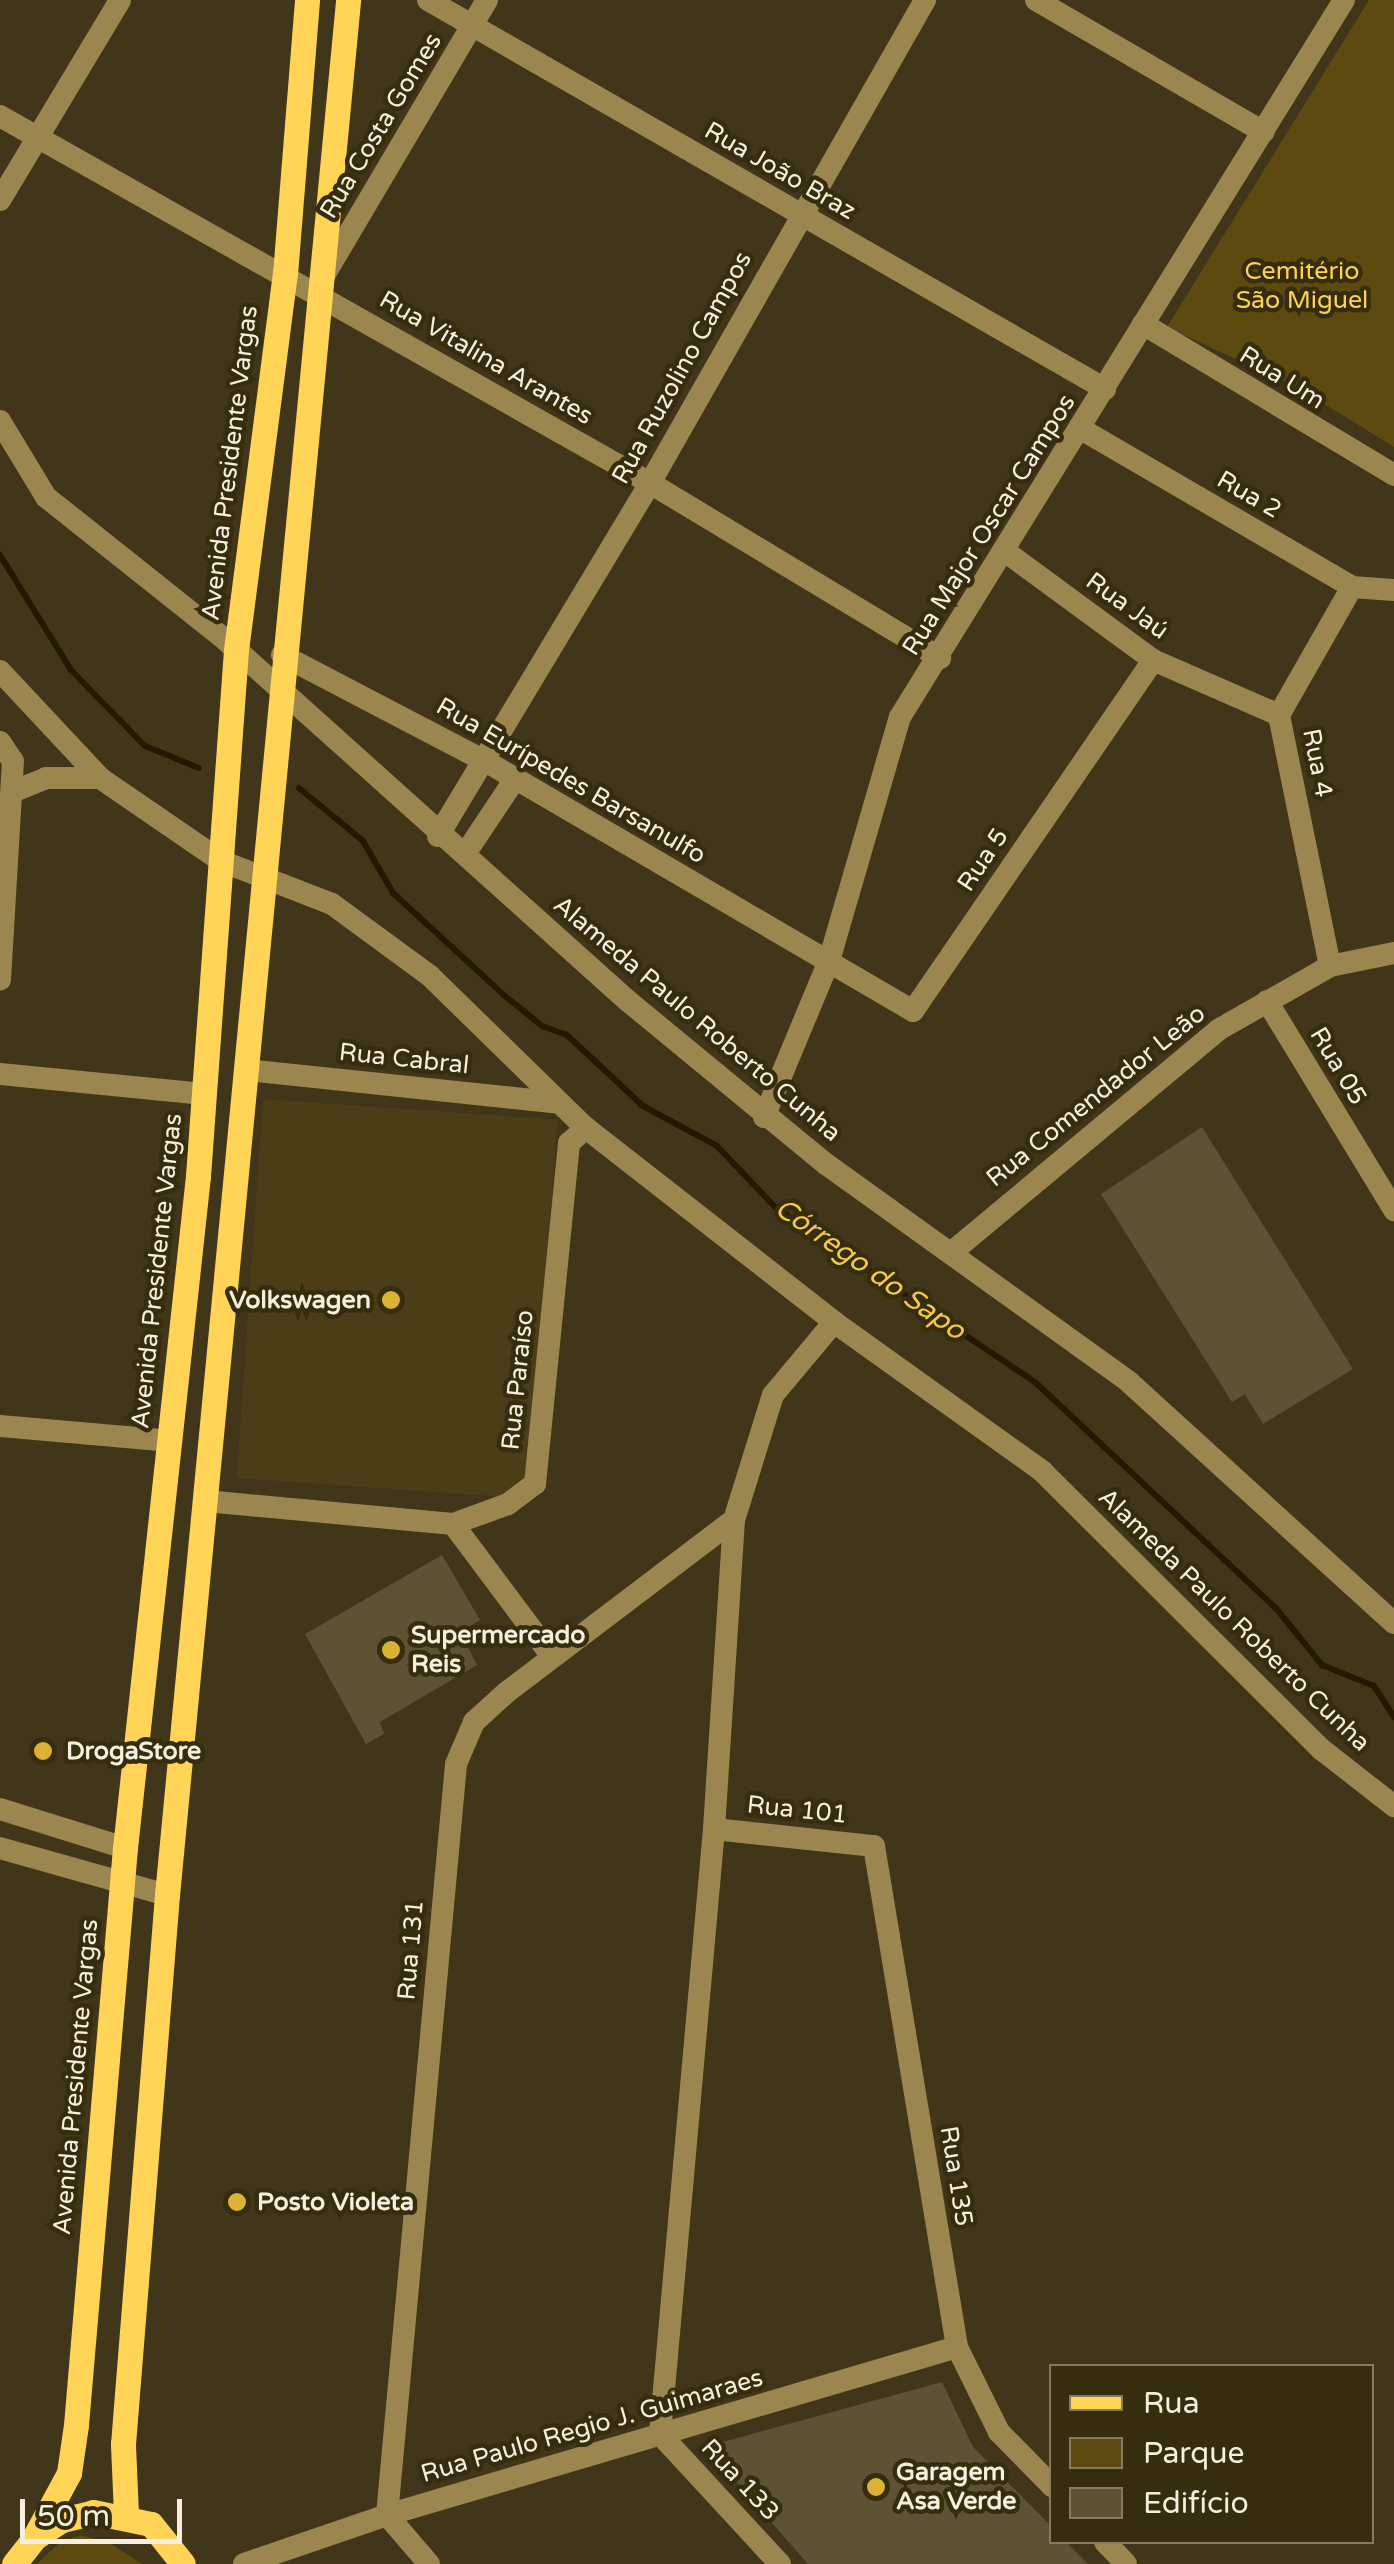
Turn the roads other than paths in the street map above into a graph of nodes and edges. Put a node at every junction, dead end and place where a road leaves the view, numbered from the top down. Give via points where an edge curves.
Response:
1 (120, 0) edge
2 (307, 0) edge
3 (348, 0) edge
4 (428, 0) edge
5 (487, 0) edge
6 (924, 0) edge
7 (1036, 0) edge
8 (1344, 0) edge
9 (473, 26) junction
10 (0, 116) edge
11 (1264, 132) junction
12 (36, 137) junction
13 (0, 200) edge
14 (799, 214) junction
15 (285, 274) junction
16 (321, 287) junction
17 (1143, 324) junction
18 (1105, 389) junction
19 (0, 421) edge
20 (1082, 430) junction
21 (1394, 475) edge
22 (650, 483) junction
23 (1006, 552) junction
24 (1352, 588) junction
25 (1394, 590) edge
26 (236, 650) junction
27 (282, 655) junction
28 (940, 658) junction
29 (1154, 660) junction
30 (0, 671) edge
31 (281, 696) junction
32 (1279, 715) junction
33 (0, 742) edge
34 (487, 762) junction
35 (100, 778) junction
36 (515, 780) junction
37 (12, 792) junction
38 (438, 836) junction
39 (464, 854) junction
40 (221, 860) junction
41 (264, 872) junction
42 (1394, 953) edge
43 (830, 961) junction
44 (1330, 966) junction
45 (0, 980) edge
46 (1267, 1000) junction
47 (247, 1070) junction
48 (0, 1074) edge
49 (204, 1094) junction
50 (554, 1102) junction
51 (764, 1117) junction
52 (586, 1128) junction
53 (1394, 1210) edge
54 (952, 1252) junction
55 (834, 1322) junction
56 (0, 1426) edge
57 (171, 1441) junction
58 (205, 1501) junction
59 (734, 1520) junction
60 (454, 1524) junction
61 (1394, 1623) edge
62 (551, 1655) junction
63 (1394, 1806) edge
64 (0, 1810) edge
65 (714, 1829) junction
66 (874, 1846) joint
67 (0, 1848) edge
68 (125, 1848) junction
69 (122, 1887) junction
70 (167, 1895) junction
71 (956, 2347) junction
72 (660, 2434) junction
73 (1049, 2483) edge
74 (126, 2514) junction
75 (387, 2515) junction
76 (34, 2538) junction
77 (1107, 2544) edge
78 (14, 2564) edge
79 (183, 2564) edge
80 (244, 2564) edge
81 (429, 2564) edge
82 (780, 2564) edge
83 (1126, 2564) edge

1 - 12 street
2 - 15 main road, Avenida Presidente Vargas
3 - 16 main road
4 - 9 street, Rua João Braz
5 - 9 street, Rua Costa Gomes
6 - 14 street, Rua Ruzolino Campos
7 - 11 street
8 - 11 street, Rua Major Oscar Campos
9 - 14 street, Rua João Braz
9 - 16 street, Rua Costa Gomes
10 - 12 street, Rua Vitalina Arantes
11 - 17 street, Rua Major Oscar Campos
12 - 13 street
12 - 15 street, Rua Vitalina Arantes
14 - 18 street, Rua João Braz
14 - 22 street, Rua Ruzolino Campos
15 - 16 street, Rua Vitalina Arantes
15 - 26 main road, Avenida Presidente Vargas
16 - 22 street, Rua Vitalina Arantes
16 - 27 main road
17 - 18 street, Rua Major Oscar Campos
17 - 21 street, Rua Um
18 - 20 street, Rua Major Oscar Campos
19 - 26 street, Alameda Paulo Roberto Cunha via 46,497
20 - 23 street, Rua Major Oscar Campos
20 - 24 street, Rua 2
22 - 28 street, Rua Vitalina Arantes
22 - 34 street, Rua Ruzolino Campos
23 - 28 street, Rua Major Oscar Campos
23 - 29 street, Rua Jaú
24 - 25 street, Rua 2
24 - 32 street, Rua 4
26 - 31 street, Alameda Paulo Roberto Cunha
26 - 40 main road, Avenida Presidente Vargas
27 - 31 main road
27 - 34 street, Rua Eurípedes Barsanulfo
28 - 43 street, Rua Major Oscar Campos via 900,717
29 - 32 street, Rua Jaú
29 - 43 street, Rua 5 via 913,1011
30 - 35 street, Alameda Paulo Roberto Cunha
31 - 38 street, Alameda Paulo Roberto Cunha
31 - 41 main road
32 - 44 street, Rua 4
33 - 37 street via 13,761
34 - 36 street, Rua Eurípedes Barsanulfo
34 - 38 street, Rua Ruzolino Campos
35 - 37 street via 46,778
35 - 40 street, Alameda Paulo Roberto Cunha
36 - 39 street
36 - 43 street, Rua Eurípedes Barsanulfo
37 - 45 street
38 - 39 street, Alameda Paulo Roberto Cunha
39 - 51 street, Alameda Paulo Roberto Cunha
40 - 41 street, Alameda Paulo Roberto Cunha
40 - 49 main road, Avenida Presidente Vargas
41 - 47 main road
41 - 50 street, Alameda Paulo Roberto Cunha via 332,904 430,976
42 - 44 street, Rua Comendador Leão
43 - 51 street, Rua Major Oscar Campos
44 - 46 street, Rua Comendador Leão
46 - 53 street, Rua 05
46 - 54 street, Rua Comendador Leão via 1218,1030
47 - 50 street, Rua Cabral
47 - 58 main road
48 - 49 street
49 - 57 main road, Avenida Presidente Vargas
50 - 52 street, Alameda Paulo Roberto Cunha
51 - 54 street, Alameda Paulo Roberto Cunha
52 - 55 street, Alameda Paulo Roberto Cunha
52 - 60 street, Rua Paraíso via 570,1143 535,1484 508,1504
54 - 61 street, Alameda Paulo Roberto Cunha via 1129,1382
55 - 59 street via 773,1395
55 - 63 street, Alameda Paulo Roberto Cunha via 1042,1472 1321,1748
56 - 57 street
57 - 68 main road, Avenida Presidente Vargas
58 - 60 street, Rua Paraíso
58 - 70 main road
59 - 62 street, Rua 131
59 - 65 street
60 - 62 street
62 - 75 street, Rua 131 via 474,1722 456,1764
64 - 68 street
65 - 66 street, Rua 101
65 - 72 street
66 - 71 street, Rua 135
67 - 69 street
68 - 69 main road, Avenida Presidente Vargas
69 - 70 street
69 - 76 main road, Avenida Presidente Vargas via 76,2425 69,2472
70 - 74 main road via 123,2444
71 - 72 street, Rua Paulo Regio J. Guimaraes
71 - 73 street, Rua 135 via 999,2432
72 - 75 street, Rua Paulo Regio J. Guimaraes
72 - 82 street, Rua 133
74 - 76 main road via 93,2512 62,2520
74 - 79 main road via 151,2524
75 - 80 street, Rua Paulo Regio J. Guimaraes
75 - 81 street
76 - 78 main road, Avenida Presidente Vargas
77 - 83 street

